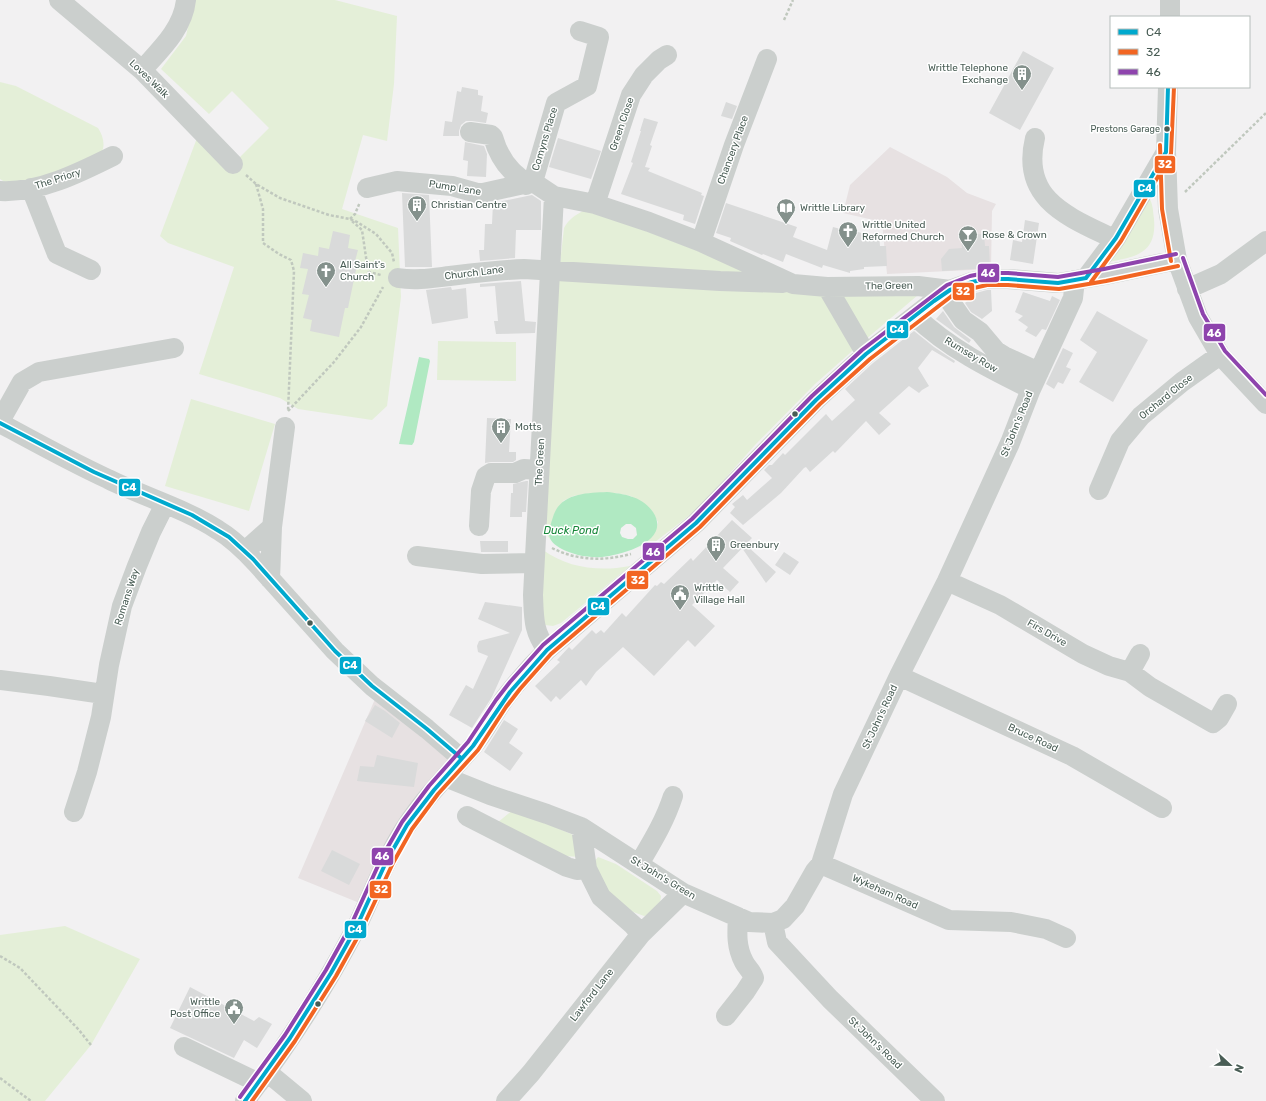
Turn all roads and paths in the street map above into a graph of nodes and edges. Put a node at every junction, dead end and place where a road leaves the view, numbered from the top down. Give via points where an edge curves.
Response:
1 (60, 0) edge
2 (186, 0) edge
3 (793, 0) edge
4 (1170, 0) edge
5 (1170, 16) edge
6 (784, 20) dead end
7 (580, 31) dead end
8 (667, 55) dead end
9 (768, 59) dead end
10 (142, 70) junction
11 (1168, 88) edge
12 (1266, 113) edge
13 (470, 132) dead end
14 (1035, 138) dead end
15 (1166, 152) junction
16 (113, 156) dead end
17 (233, 164) joint
18 (529, 183) junction
19 (256, 184) junction
20 (31, 188) junction
21 (367, 188) dead end
22 (0, 191) edge
23 (554, 196) junction
24 (596, 204) junction
25 (1168, 209) junction
26 (350, 219) junction
27 (1114, 240) junction
28 (1266, 241) edge
29 (701, 242) junction
30 (1177, 260) junction
31 (91, 270) dead end
32 (550, 272) junction
33 (395, 277) junction
34 (1081, 279) junction
35 (793, 284) junction
36 (827, 287) junction
37 (1187, 289) junction
38 (947, 292) junction
39 (915, 316) junction
40 (174, 348) dead end
41 (866, 354) junction
42 (1220, 355) junction
43 (1035, 380) junction
44 (1266, 404) edge
45 (287, 419) junction
46 (0, 422) edge
47 (539, 470) junction
48 (1099, 490) dead end
49 (165, 504) junction
50 (479, 526) dead end
51 (272, 528) junction
52 (535, 542) junction
53 (245, 551) junction
54 (417, 556) dead end
55 (534, 563) junction
56 (648, 564) junction
57 (270, 580) junction
58 (947, 581) junction
59 (547, 650) junction
60 (1140, 654) dead end
61 (1130, 672) junction
62 (899, 676) junction
63 (0, 680) edge
64 (104, 694) junction
65 (1227, 704) dead end
66 (454, 767) junction
67 (672, 796) dead end
68 (1162, 808) dead end
69 (74, 812) dead end
70 (467, 816) dead end
71 (581, 828) junction
72 (639, 864) junction
73 (821, 864) junction
74 (587, 869) junction
75 (683, 893) junction
76 (738, 917) junction
77 (773, 923) junction
78 (641, 934) junction
79 (1066, 938) dead end
80 (0, 956) edge
81 (726, 1016) dead end
82 (91, 1045) dead end
83 (184, 1047) dead end
84 (0, 1078) edge
85 (263, 1078) junction
86 (31, 1101) edge
87 (245, 1101) edge
88 (302, 1101) edge
89 (506, 1101) edge
90 (935, 1101) edge

1 - 10 street, Loves Walk
2 - 10 street via 174,34
3 - 6 path
4 - 5 street
7 - 18 street, Comyns Place via 599,37 587,86 556,103
8 - 24 street, Green Close via 644,75 631,95
9 - 29 street, Chancery Place via 734,145
10 - 17 street, Loves Walk
11 - 15 street
12 - 25 path
13 - 18 street via 491,135 502,160
14 - 27 street via 1031,164 1033,172 1053,206
15 - 25 street
15 - 27 street
16 - 20 street, The Priory via 79,173
17 - 19 path
18 - 21 street, Pump Lane via 483,193 452,186 400,181
18 - 23 street, Comyns Place
19 - 26 path via 280,198 303,207 329,216
19 - 45 path via 263,209 263,243 291,260 294,271
20 - 22 street, The Priory via 14,192
20 - 31 street via 57,254
23 - 24 street, The Green
23 - 32 street, The Green
24 - 29 street, The Green
25 - 30 street
26 - 33 path via 376,234 392,253
26 - 33 path via 362,230 369,272
27 - 34 street
28 - 37 street via 1221,274
29 - 35 street, The Green
30 - 34 street, The Green
30 - 37 street
32 - 33 street, Church Lane via 524,269 410,280
32 - 35 street, The Green
32 - 47 street, The Green
33 - 45 path via 380,290 361,327
34 - 38 street, The Green via 1058,283 986,279
34 - 43 street, St John's Road
35 - 36 street, The Green
36 - 38 street, The Green via 918,286
36 - 41 street
37 - 42 street via 1198,317
38 - 39 street, The Green
38 - 43 street via 964,320 980,332 996,351
39 - 41 street, The Green
39 - 43 street, Rumsey Row via 926,327 983,364
40 - 46 street via 39,372 22,382
41 - 56 street, The Green via 816,400 696,523
42 - 44 street
42 - 48 street, Orchard Close via 1141,416 1120,441
43 - 58 street, St John's Road via 1010,443
45 - 51 street
46 - 49 street, St John's Green via 108,480
47 - 50 street via 524,469 515,473 491,473 486,476 481,491
47 - 52 street, The Green
49 - 53 street, St John's Green via 220,530
49 - 64 street, Romans Way via 148,539 122,606
51 - 53 street
51 - 57 street
52 - 55 street, The Green
52 - 56 path via 572,556 594,560 636,552
53 - 57 street, St John's Green
54 - 55 street via 482,564
55 - 59 street, The Green via 534,619 537,633
56 - 59 street, The Green
57 - 66 street, St John's Green via 335,651 372,686 427,729
58 - 61 street, Firs Drive via 1000,605 1083,654
58 - 62 street, St John's Road
59 - 66 street, The Green via 527,670 479,738
60 - 61 street
61 - 65 street via 1150,687 1214,723
62 - 68 street, Bruce Road via 1072,756
62 - 73 street, St John's Road via 843,794
63 - 64 street
64 - 69 street, Romans Way via 87,772
66 - 71 street, St John's Green via 490,795
66 - 85 street, The Green via 403,832 387,859 330,976
67 - 72 street via 662,825
70 - 74 street via 567,867
71 - 72 street, St John's Green
71 - 74 street
72 - 75 street, St John's Green
73 - 77 street, St John's Road via 795,906 783,919
73 - 79 street, Wykeham Road via 949,920 1011,922 1046,929
74 - 78 street via 601,897
75 - 76 street, St John's Green
75 - 78 street, Lawford Lane
76 - 77 street, St John's Green via 749,922
76 - 81 street via 737,943 744,962 754,978
77 - 90 street, St John's Road via 777,942 830,999
78 - 89 street, Lawford Lane
80 - 82 path via 20,968
83 - 85 street
84 - 86 path
85 - 87 street, The Green
85 - 88 street

